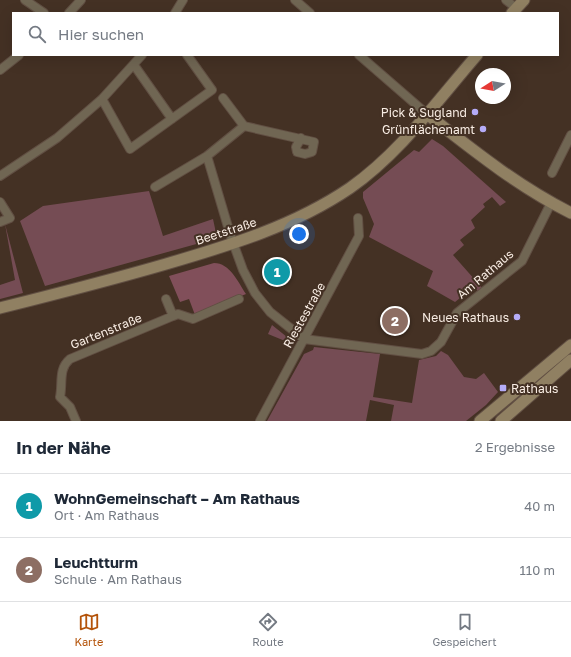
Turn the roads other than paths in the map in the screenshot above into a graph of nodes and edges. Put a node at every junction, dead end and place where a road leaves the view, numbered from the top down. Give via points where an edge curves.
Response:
1 (25, 0) edge
2 (81, 0) edge
3 (183, 0) edge
4 (295, 0) edge
5 (506, 0) edge
6 (517, 7) edge
7 (43, 12) edge
8 (70, 12) edge
9 (176, 12) edge
10 (309, 12) edge
11 (18, 56) edge
12 (141, 56) edge
13 (188, 56) edge
14 (360, 56) edge
15 (475, 56) edge
16 (134, 65) junction
17 (0, 70) edge
18 (223, 98) dead end
19 (102, 99) junction
20 (428, 115) junction
21 (172, 119) junction
22 (244, 126) junction
23 (571, 135) edge
24 (301, 138) dead end
25 (207, 156) junction
26 (552, 173) dead end
27 (0, 176) edge
28 (155, 187) dead end
29 (0, 202) edge
30 (551, 203) junction
31 (571, 213) edge
32 (358, 218) dead end
33 (0, 222) edge
34 (234, 244) junction
35 (239, 299) dead end
36 (166, 300) dead end
37 (0, 308) edge
38 (173, 316) junction
39 (304, 338) junction
40 (571, 345) edge
41 (571, 360) edge
42 (76, 421) edge
43 (260, 421) edge
44 (480, 421) edge
45 (501, 421) edge

1 - 7 street
2 - 8 street
3 - 9 street
4 - 10 street
5 - 6 street
11 - 17 street
12 - 16 street
13 - 21 street via 212,90
14 - 20 street
15 - 20 main road, Beetstraße
16 - 19 street
16 - 21 street
18 - 22 street
19 - 21 street via 130,149
19 - 27 street via 57,138
20 - 30 main road via 498,170
20 - 34 main road, Beetstraße via 386,157 349,188 293,220
22 - 24 street
22 - 25 street
23 - 26 street
25 - 28 street
25 - 34 street, Am Rathaus
29 - 33 street via 10,218
30 - 31 main road
30 - 39 street, Am Rathaus via 522,261 457,313 441,342 431,351 422,354
32 - 39 street, Riestestraße via 359,236
34 - 37 main road, Beetstraße
34 - 39 street, Am Rathaus via 255,293 270,312
35 - 38 street via 192,319 178,314
36 - 38 street
38 - 42 street, Gartenstraße via 65,362 60,397 70,407
39 - 43 street, Riestestraße
40 - 44 main road
41 - 45 main road

